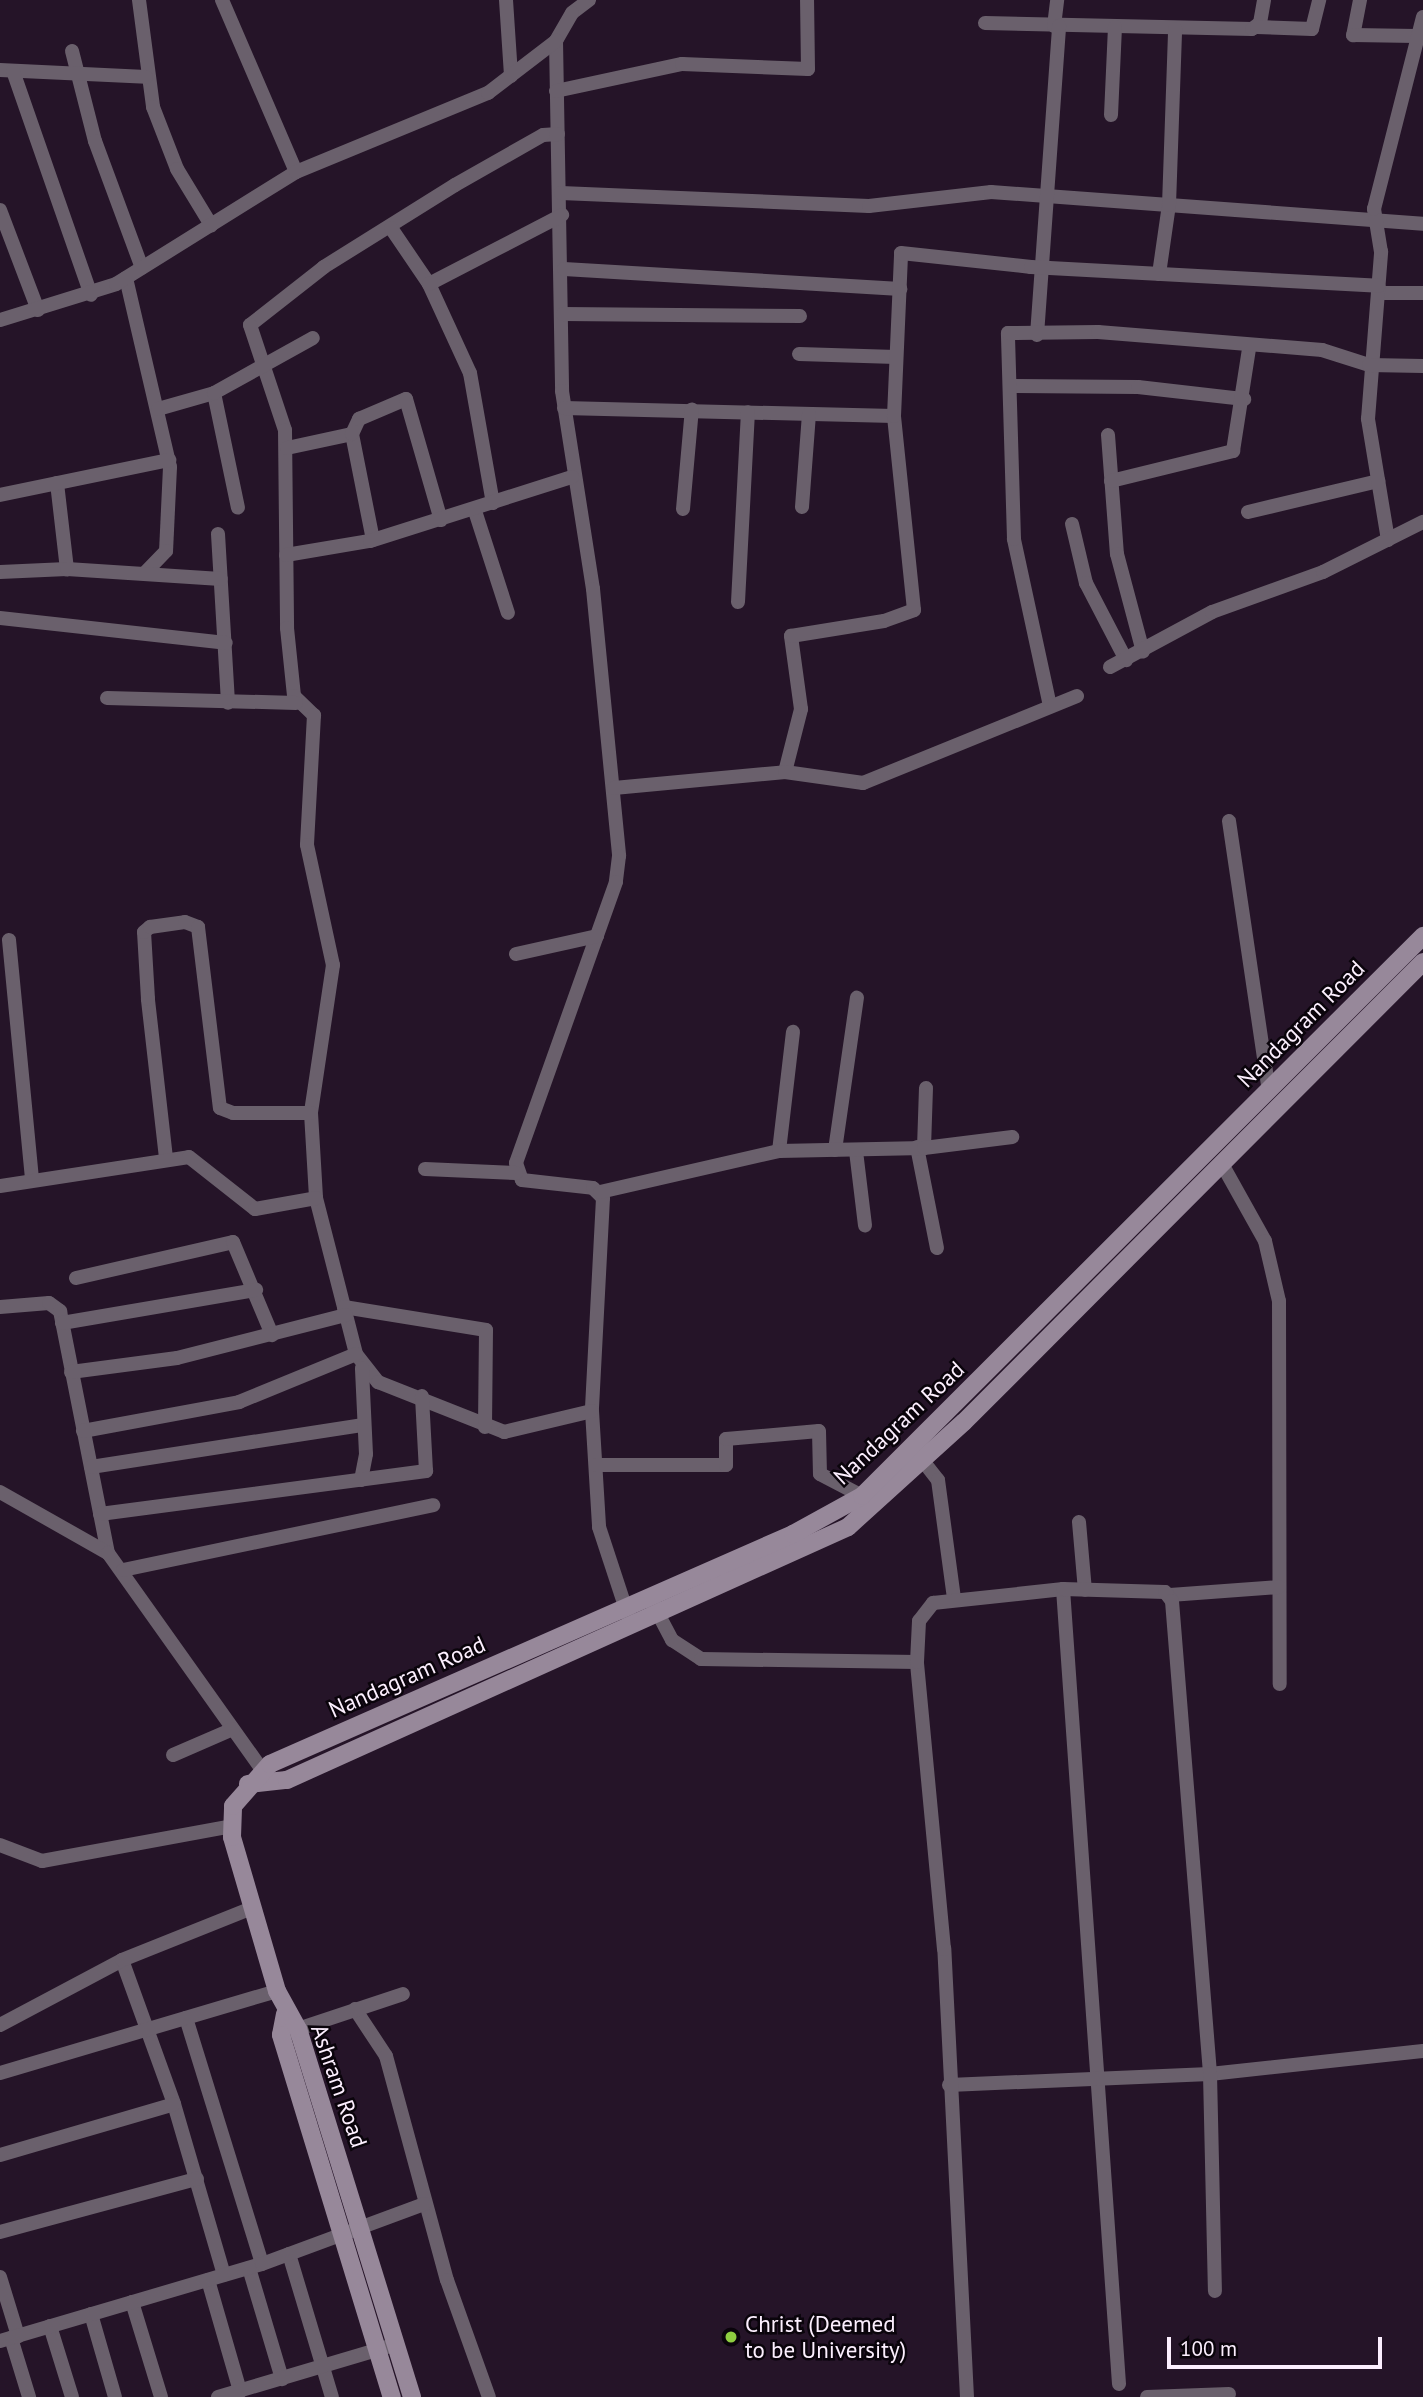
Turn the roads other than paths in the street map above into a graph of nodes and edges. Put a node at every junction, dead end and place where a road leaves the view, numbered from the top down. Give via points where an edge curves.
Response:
1 (139, 0) edge
2 (222, 0) edge
3 (506, 0) edge
4 (589, 0) edge
5 (807, 0) edge
6 (1057, 0) edge
7 (1264, 0) edge
8 (1319, 0) edge
9 (1360, 0) edge
10 (571, 6) edge
11 (1423, 17) edge
12 (985, 23) dead end
13 (1057, 26) junction
14 (1115, 27) junction
15 (1257, 27) junction
16 (1175, 29) junction
17 (1416, 37) junction
18 (556, 41) junction
19 (72, 51) dead end
20 (7, 71) edge
21 (77, 71) junction
22 (511, 76) junction
23 (146, 77) junction
24 (556, 91) junction
25 (1111, 115) dead end
26 (558, 134) junction
27 (296, 172) junction
28 (561, 193) junction
29 (1046, 194) junction
30 (1169, 205) junction
31 (0, 210) edge
32 (562, 215) junction
33 (1375, 223) junction
34 (211, 225) junction
35 (1423, 225) edge
36 (391, 228) junction
37 (1041, 266) junction
38 (142, 268) junction
39 (564, 269) junction
40 (1159, 274) junction
41 (126, 278) junction
42 (429, 284) junction
43 (900, 289) junction
44 (1378, 290) junction
45 (1423, 293) edge
46 (91, 295) junction
47 (38, 310) junction
48 (563, 314) junction
49 (800, 316) dead end
50 (0, 320) edge
51 (1037, 335) junction
52 (313, 338) dead end
53 (1249, 349) junction
54 (799, 354) dead end
55 (896, 357) junction
56 (1369, 365) junction
57 (1423, 366) edge
58 (265, 368) junction
59 (1011, 386) junction
60 (214, 393) junction
61 (1244, 399) junction
62 (564, 408) junction
63 (158, 409) junction
64 (692, 410) junction
65 (748, 412) junction
66 (808, 414) junction
67 (894, 416) junction
68 (352, 434) junction
69 (1108, 435) dead end
70 (287, 448) junction
71 (169, 460) junction
72 (572, 477) junction
73 (1111, 481) junction
74 (1378, 481) junction
75 (57, 483) junction
76 (0, 495) edge
77 (493, 503) junction
78 (802, 507) dead end
79 (238, 508) dead end
80 (683, 509) dead end
81 (475, 511) junction
82 (1248, 512) dead end
83 (441, 520) junction
84 (1423, 522) edge
85 (1072, 524) dead end
86 (218, 534) dead end
87 (373, 540) junction
88 (1388, 540) junction
89 (286, 555) junction
90 (67, 569) junction
91 (0, 572) edge
92 (145, 573) junction
93 (221, 579) junction
94 (738, 602) dead end
95 (508, 613) dead end
96 (0, 618) edge
97 (226, 643) junction
98 (1143, 652) junction
99 (1126, 660) junction
100 (1110, 667) dead end
101 (1077, 696) dead end
102 (107, 698) dead end
103 (228, 703) junction
104 (296, 703) junction
105 (1050, 706) junction
106 (785, 772) junction
107 (614, 788) junction
108 (1229, 821) dead end
109 (597, 936) junction
110 (1423, 936) edge
111 (9, 940) dead end
112 (516, 954) dead end
113 (1423, 962) edge
114 (857, 998) dead end
115 (1351, 1008) junction
116 (1366, 1023) junction
117 (793, 1032) dead end
118 (926, 1088) dead end
119 (1269, 1091) junction
120 (311, 1113) junction
121 (1012, 1137) dead end
122 (920, 1148) junction
123 (835, 1150) junction
124 (779, 1151) junction
125 (856, 1151) junction
126 (166, 1158) junction
127 (1222, 1164) junction
128 (425, 1169) dead end
129 (516, 1173) junction
130 (32, 1179) junction
131 (0, 1186) edge
132 (600, 1192) junction
133 (316, 1198) junction
134 (865, 1225) dead end
135 (1139, 1233) junction
136 (937, 1248) dead end
137 (76, 1278) dead end
138 (256, 1290) junction
139 (0, 1307) edge
140 (345, 1311) junction
141 (62, 1323) junction
142 (272, 1335) junction
143 (356, 1354) junction
144 (362, 1368) junction
145 (71, 1372) junction
146 (422, 1396) junction
147 (592, 1411) junction
148 (362, 1425) junction
149 (485, 1427) junction
150 (83, 1431) junction
151 (919, 1453) junction
152 (596, 1465) junction
153 (91, 1467) junction
154 (361, 1479) junction
155 (0, 1492) edge
156 (862, 1496) junction
157 (433, 1505) dead end
158 (100, 1514) junction
159 (1079, 1522) dead end
160 (108, 1553) junction
161 (123, 1570) junction
162 (1279, 1587) junction
163 (1063, 1589) junction
164 (1085, 1590) junction
165 (1170, 1595) junction
166 (650, 1597) junction
167 (954, 1598) junction
168 (657, 1615) junction
169 (628, 1617) junction
170 (917, 1662) junction
171 (1280, 1684) dead end
172 (447, 1686) junction
173 (456, 1705) junction
174 (233, 1729) junction
175 (173, 1755) dead end
176 (263, 1769) junction
177 (248, 1784) junction
178 (273, 1785) junction
179 (232, 1826) junction
180 (0, 1845) edge
181 (252, 1908) junction
182 (122, 1960) junction
183 (277, 1991) junction
184 (403, 1994) dead end
185 (355, 2009) junction
186 (285, 2014) joint
187 (186, 2018) junction
188 (0, 2025) edge
189 (150, 2029) junction
190 (290, 2032) junction
191 (1423, 2052) edge
192 (0, 2073) edge
193 (1210, 2074) junction
194 (1101, 2078) junction
195 (949, 2085) junction
196 (174, 2104) junction
197 (0, 2155) edge
198 (197, 2179) junction
199 (425, 2204) junction
200 (359, 2226) junction
201 (0, 2232) edge
202 (340, 2233) junction
203 (289, 2254) junction
204 (255, 2265) junction
205 (224, 2275) junction
206 (0, 2277) edge
207 (208, 2280) junction
208 (1215, 2291) dead end
209 (132, 2302) junction
210 (91, 2314) junction
211 (50, 2326) junction
212 (10, 2339) edge
213 (386, 2347) junction
214 (323, 2364) junction
215 (282, 2379) junction
216 (1119, 2384) dead end
217 (240, 2391) junction
218 (1229, 2394) dead end
219 (29, 2397) edge
220 (72, 2397) edge
221 (115, 2397) edge
222 (161, 2397) edge
223 (218, 2397) edge
224 (332, 2397) edge
225 (392, 2397) edge
226 (412, 2397) edge
227 (489, 2397) edge
228 (967, 2397) edge
229 (1147, 2397) edge

1 - 23 street
2 - 27 street
3 - 22 street
4 - 10 street
5 - 24 street via 808,69 682,64
6 - 13 street
7 - 15 street
8 - 15 street via 1312,29
9 - 17 street via 1353,35
10 - 18 street
11 - 17 street
12 - 13 street
13 - 14 street
13 - 29 street
14 - 16 street
14 - 25 street
15 - 16 street
16 - 30 street
17 - 33 street
18 - 22 street
18 - 24 street
19 - 21 street
20 - 21 street
20 - 46 street
21 - 23 street
21 - 38 street
22 - 27 street via 472,102
23 - 34 street via 177,169
24 - 26 street
26 - 28 street
26 - 36 street via 532,141
27 - 34 street
28 - 29 street via 869,206 991,192
28 - 32 street
29 - 30 street
29 - 37 street
30 - 33 street
30 - 40 street
31 - 47 street
32 - 39 street
32 - 42 street
33 - 35 street
33 - 44 street
34 - 38 street
36 - 42 street
36 - 58 street via 324,267 250,325
37 - 40 street
37 - 43 street via 901,253
37 - 51 street
38 - 41 street
39 - 43 street
39 - 48 street
40 - 44 street
41 - 46 street
41 - 63 street
42 - 77 street via 470,373
43 - 55 street
44 - 45 street
44 - 56 street
46 - 47 street
47 - 50 street
48 - 49 street
48 - 62 street
51 - 53 street via 1098,332
51 - 59 street via 1008,333
52 - 58 street
53 - 56 street via 1322,350
53 - 61 street
54 - 55 street
55 - 67 street
56 - 57 street
56 - 74 street via 1368,419
58 - 60 street
58 - 70 street
59 - 61 street via 1138,387
59 - 105 street via 1014,539
60 - 63 street
60 - 79 street
61 - 73 street via 1233,450
62 - 64 street
62 - 72 street
63 - 71 street
64 - 65 street
64 - 80 street
65 - 66 street
65 - 94 street
66 - 67 street
66 - 78 street
67 - 106 street via 914,610 884,621 791,636 801,709
68 - 70 street
68 - 83 street via 359,419 406,399
68 - 87 street
69 - 73 street
70 - 89 street
71 - 75 street
71 - 92 street via 166,551
72 - 77 street
72 - 107 street via 593,589
73 - 98 street via 1119,569
74 - 82 street
74 - 88 street
75 - 76 street
75 - 90 street
77 - 81 street
81 - 83 street
81 - 95 street
83 - 87 street
84 - 88 street
85 - 99 street via 1086,583
86 - 93 street
87 - 89 street
88 - 98 street via 1323,572 1212,612
89 - 104 street
90 - 91 street
90 - 92 street
92 - 93 street
93 - 97 street
96 - 97 street
97 - 103 street
98 - 99 street
99 - 100 street
101 - 105 street
102 - 103 street
103 - 104 street
104 - 120 street via 314,715 307,845 333,965
105 - 106 street via 863,783
106 - 107 street
107 - 109 street via 619,856
108 - 119 street
109 - 112 street
109 - 129 street via 524,1132
110 - 115 street, Nandagram Road
111 - 130 street
113 - 116 street, Nandagram Road
114 - 123 street
115 - 116 street
115 - 119 street, Nandagram Road
116 - 127 street, Nandagram Road
117 - 124 street
118 - 122 street
119 - 135 street, Nandagram Road
120 - 126 street via 233,1114 220,1108 198,928 185,922 150,927 144,932 148,999
120 - 133 street
121 - 122 street
122 - 125 street
122 - 136 street
123 - 124 street
123 - 125 street
124 - 132 street
125 - 134 street
126 - 130 street
126 - 133 street via 201,1162 255,1209
127 - 135 street, Nandagram Road
127 - 162 street via 1265,1241 1279,1301
128 - 129 street
129 - 132 street via 529,1182
130 - 131 street
132 - 147 street via 605,1243
133 - 140 street
135 - 151 street, Nandagram Road
137 - 138 street via 233,1241
138 - 141 street
138 - 142 street
139 - 141 street via 49,1303
140 - 142 street
140 - 143 street
140 - 149 street via 486,1330
141 - 145 street
142 - 145 street via 177,1358
143 - 144 street
143 - 150 street via 239,1402
144 - 146 street via 378,1382
144 - 148 street
145 - 150 street
146 - 149 street
146 - 154 street via 426,1471
147 - 149 street via 521,1433
147 - 152 street
148 - 153 street
148 - 154 street via 366,1454
150 - 153 street
151 - 156 street, Nandagram Road
151 - 167 street via 938,1480
151 - 168 street, Nandagram Road via 848,1527
152 - 156 street via 726,1465 726,1439 819,1431 820,1474
152 - 169 street via 600,1527
153 - 158 street
154 - 158 street
155 - 160 street
156 - 166 street, Nandagram Road
157 - 161 street
158 - 160 street
159 - 164 street
160 - 161 street
161 - 174 street
162 - 165 street
162 - 171 street
163 - 164 street
163 - 167 street
163 - 194 street
164 - 165 street
165 - 193 street
166 - 168 street
166 - 169 street, Nandagram Road
167 - 170 street via 924,1609
168 - 169 street, Nandagram Road
168 - 170 street via 672,1640 701,1659
169 - 172 street, Nandagram Road
169 - 173 street, Nandagram Road
170 - 195 street via 944,1949
172 - 173 street
172 - 176 street, Nandagram Road
173 - 178 street, Nandagram Road
174 - 175 street
174 - 176 street
176 - 177 street, Nandagram Road
176 - 178 street
177 - 178 street, Nandagram Road
177 - 179 street, Nandagram Road via 233,1806
179 - 180 street via 42,1861
179 - 181 street, Nandagram Road
181 - 182 street
181 - 183 street, Nandagram Road
182 - 188 street
182 - 189 street
183 - 186 street, Nandagram Road
183 - 187 street
184 - 185 street
185 - 190 street
185 - 199 street via 386,2056
186 - 190 street, Ashram Road
187 - 189 street
187 - 204 street
189 - 192 street
189 - 196 street
190 - 200 street, Ashram Road
190 - 202 street, Ashram Road
191 - 193 street
193 - 194 street
193 - 208 street
194 - 195 street
194 - 216 street
195 - 228 street
196 - 197 street
196 - 198 street
198 - 201 street
198 - 205 street
199 - 200 street
199 - 227 street
200 - 202 street
200 - 213 street, Ashram Road
202 - 203 street
202 - 213 street, Ashram Road
203 - 204 street
203 - 214 street
204 - 205 street
204 - 215 street
205 - 207 street
206 - 212 street
207 - 209 street
207 - 217 street
209 - 210 street
209 - 222 street
210 - 211 street
210 - 221 street
211 - 212 street
211 - 220 street
212 - 219 street
213 - 214 street
213 - 225 street, Ashram Road
213 - 226 street, Ashram Road
214 - 215 street
214 - 224 street
215 - 217 street
217 - 223 street
218 - 229 street

